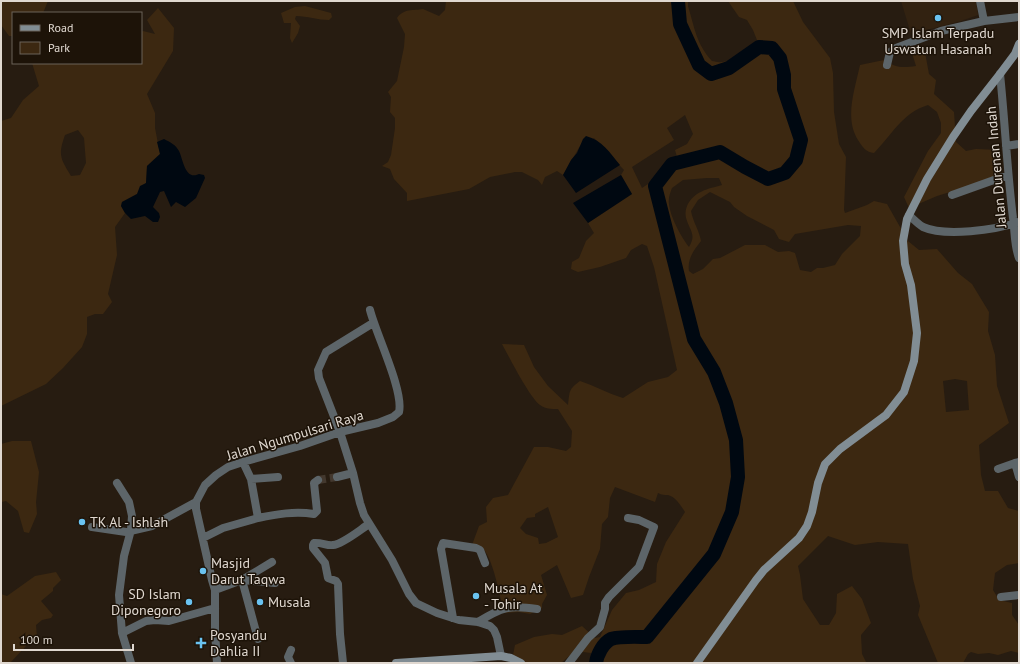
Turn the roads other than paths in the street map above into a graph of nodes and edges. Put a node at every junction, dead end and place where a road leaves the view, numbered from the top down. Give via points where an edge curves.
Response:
1 (980, 1) edge
2 (1019, 17) edge
3 (984, 21) junction
4 (1019, 44) edge
5 (887, 65) dead end
6 (1000, 74) junction
7 (1019, 144) edge
8 (1006, 146) junction
9 (1008, 175) junction
10 (952, 196) dead end
11 (909, 215) junction
12 (1016, 223) edge
13 (1019, 258) edge
14 (370, 310) dead end
15 (373, 323) junction
16 (340, 432) junction
17 (243, 462) junction
18 (1017, 463) edge
19 (998, 470) dead end
20 (353, 473) junction
21 (278, 477) dead end
22 (337, 477) tunnel mouth
23 (1019, 477) edge
24 (251, 479) junction
25 (318, 480) dead end
26 (118, 483) dead end
27 (196, 502) junction
28 (258, 518) junction
29 (628, 518) dead end
30 (369, 524) junction
31 (92, 527) dead end
32 (131, 530) junction
33 (203, 538) junction
34 (272, 562) dead end
35 (485, 563) dead end
36 (242, 580) junction
37 (275, 583) dead end
38 (216, 590) junction
39 (1019, 595) edge
40 (1001, 596) dead end
41 (215, 608) junction
42 (537, 609) dead end
43 (452, 618) junction
44 (478, 622) junction
45 (122, 633) junction
46 (258, 639) dead end
47 (291, 650) dead end
48 (501, 656) junction
49 (131, 663) edge
50 (217, 663) edge
51 (291, 663) edge
52 (343, 663) edge
53 (396, 663) edge
54 (521, 663) edge
55 (568, 663) edge
56 (698, 663) edge

1 - 3 street
2 - 3 street
3 - 5 street via 941,31 896,48 890,52
4 - 6 main road
6 - 8 street, Jalan Durenan Indah
6 - 11 main road via 953,137 926,179
7 - 8 street
8 - 9 street, Jalan Durenan Indah
9 - 10 street
9 - 12 street, Jalan Durenan Indah
11 - 12 street via 923,227 939,231 974,232
11 - 56 main road via 903,241 917,333 914,361 904,392 886,415 825,464 812,512 803,532 764,570
12 - 13 street, Jalan Durenan Indah via 1015,244
14 - 15 street, Jalan Ngumpulsari Raya
15 - 16 street via 328,350 318,370
15 - 16 street, Jalan Ngumpulsari Raya via 396,389 400,403 399,412 378,423
16 - 17 street, Jalan Ngumpulsari Raya
16 - 20 street
17 - 24 street
17 - 27 street, Jalan Ngumpulsari Raya via 228,467 216,475 205,485
18 - 19 street
18 - 23 street
20 - 22 street
20 - 30 street via 360,504
21 - 24 street
24 - 28 street
25 - 28 street via 314,483 317,511 314,514 302,512
26 - 32 street via 129,502
27 - 32 street via 152,526
27 - 33 street
28 - 33 street via 223,528
29 - 55 street via 654,527 650,542 639,567 605,603 600,627
30 - 43 street via 416,603
30 - 52 street via 341,543 333,545 319,542 313,545 325,563 328,578 338,584
31 - 32 street via 126,532
32 - 45 street via 124,556 119,595
33 - 38 street
34 - 36 street
35 - 43 street via 480,550 476,548 443,543 441,549
36 - 37 street
36 - 38 street
36 - 46 street
38 - 41 street
39 - 40 street
41 - 45 street via 169,621 146,621
41 - 50 street
42 - 44 street via 512,607 494,612
43 - 44 street
44 - 48 street via 494,630
45 - 49 street
47 - 51 street via 288,657
48 - 53 main road
48 - 54 main road

